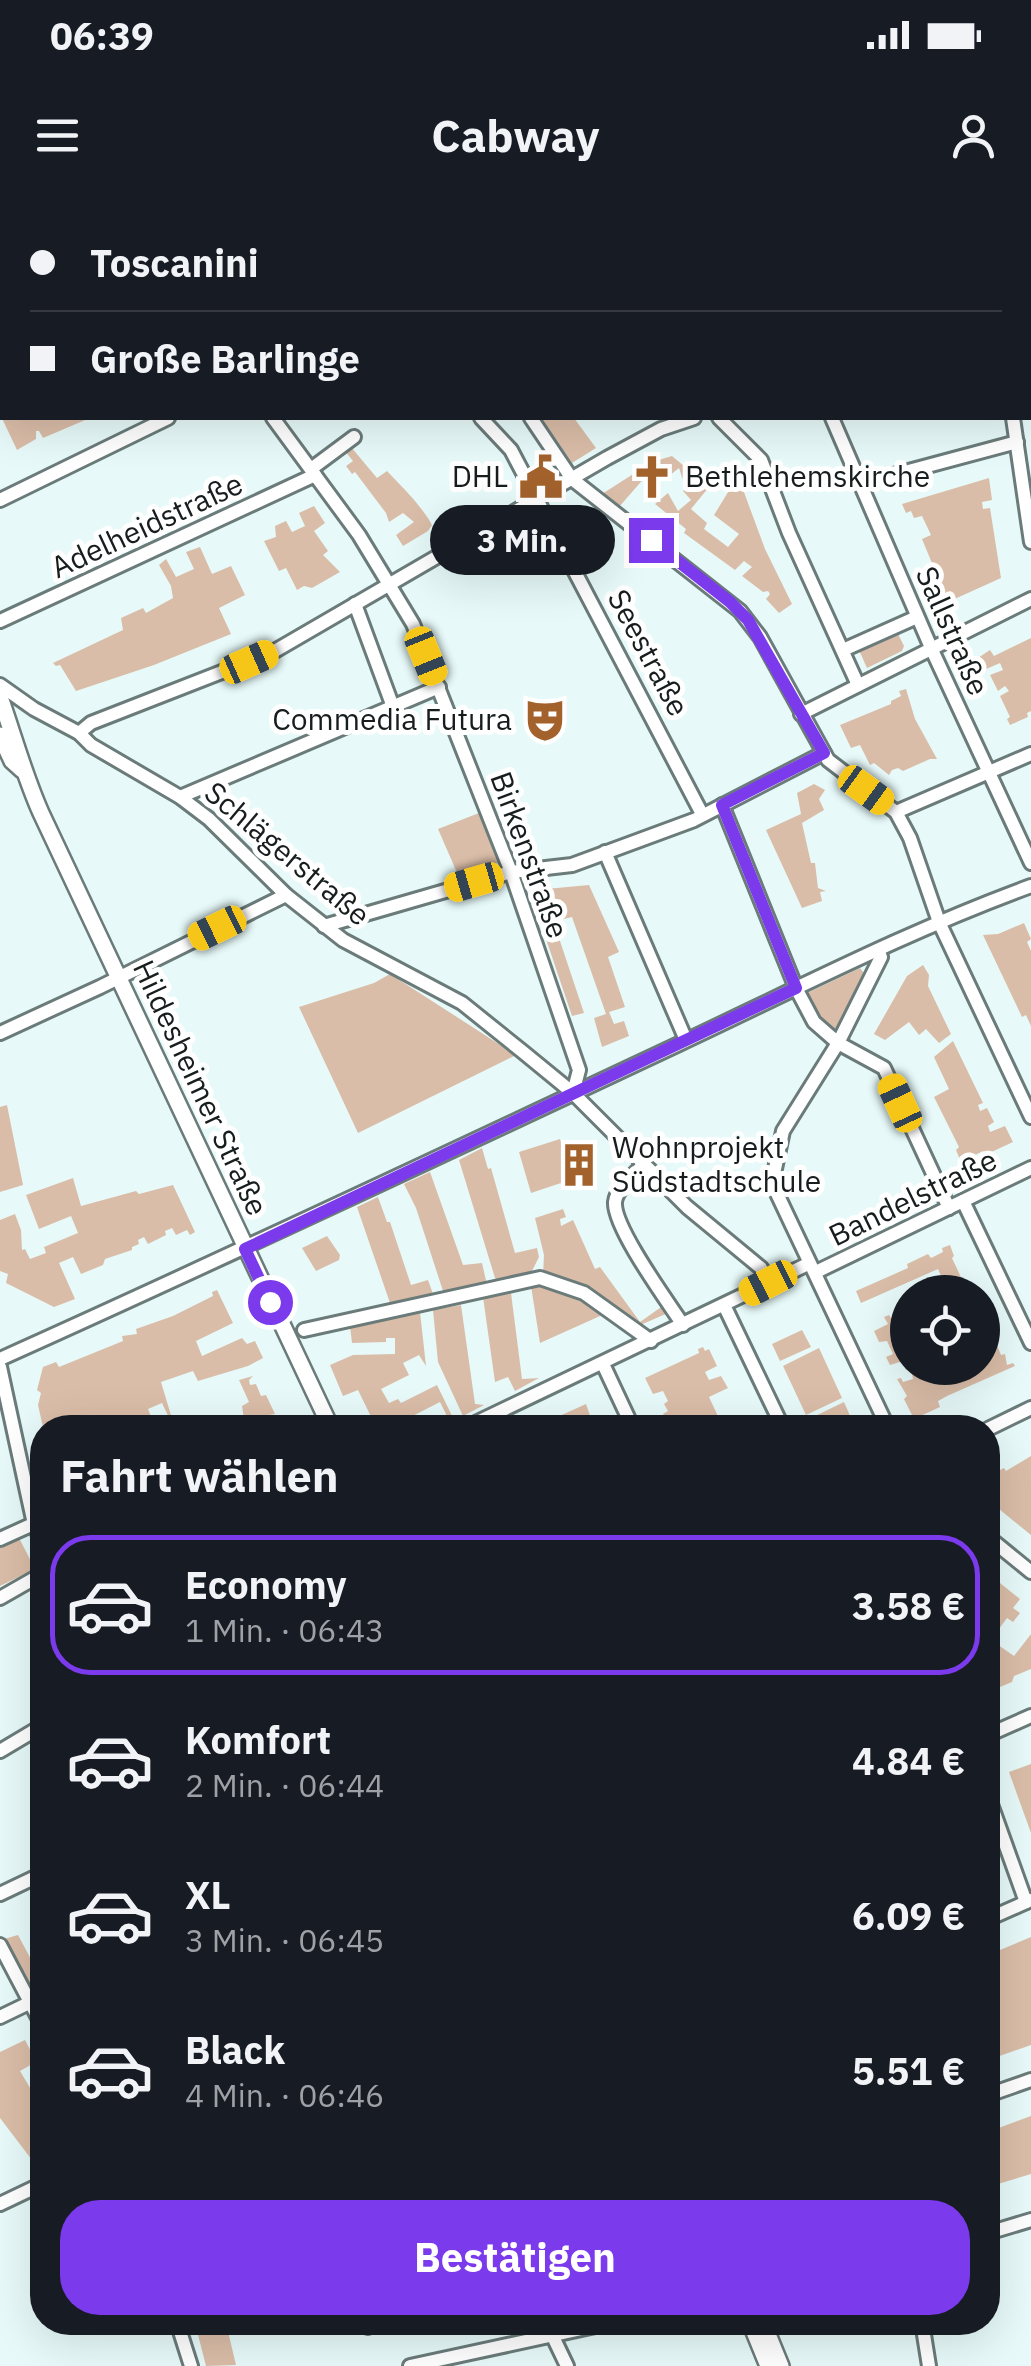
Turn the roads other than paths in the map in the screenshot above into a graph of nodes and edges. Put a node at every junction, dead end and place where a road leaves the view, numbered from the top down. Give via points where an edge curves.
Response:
1 (164, 420) edge
2 (274, 420) edge
3 (483, 420) edge
4 (532, 420) edge
5 (688, 420) edge
6 (721, 420) edge
7 (833, 420) edge
8 (1014, 420) edge
9 (354, 437) dead end
10 (1017, 442) junction
11 (1025, 461) edge
12 (313, 472) junction
13 (572, 478) junction
14 (860, 484) junction
15 (538, 498) junction
16 (0, 500) edge
17 (1031, 542) edge
18 (390, 584) junction
19 (1031, 599) edge
20 (355, 604) junction
21 (917, 617) junction
22 (0, 622) edge
23 (842, 650) junction
24 (932, 650) junction
25 (0, 685) edge
26 (858, 685) junction
27 (439, 688) junction
28 (394, 707) junction
29 (2, 708) edge
30 (34, 708) junction
31 (801, 714) junction
32 (79, 733) junction
33 (0, 735) edge
34 (824, 753) junction
35 (1031, 754) edge
36 (22, 770) junction
37 (989, 772) junction
38 (180, 796) junction
39 (722, 805) junction
40 (896, 812) junction
41 (702, 814) junction
42 (605, 852) junction
43 (1031, 863) edge
44 (511, 872) junction
45 (1031, 886) edge
46 (286, 895) junction
47 (940, 922) junction
48 (324, 926) junction
49 (878, 950) junction
50 (117, 976) junction
51 (796, 988) junction
52 (0, 1033) edge
53 (686, 1040) junction
54 (838, 1043) junction
55 (573, 1092) junction
56 (1031, 1117) edge
57 (643, 1165) junction
58 (1031, 1168) edge
59 (964, 1201) junction
60 (949, 1208) junction
61 (245, 1249) junction
62 (812, 1268) junction
63 (768, 1283) junction
64 (724, 1306) junction
65 (683, 1325) junction
66 (304, 1330) dead end
67 (651, 1342) junction
68 (1031, 1343) edge
69 (0, 1359) edge
70 (604, 1364) junction
71 (0, 1367) edge
72 (1031, 1408) edge
73 (325, 1415) edge
74 (503, 1415) edge
75 (627, 1415) edge
76 (776, 1415) edge
77 (882, 1415) edge
78 (1000, 1422) edge
79 (30, 1489) edge
80 (30, 1526) edge
81 (0, 1539) edge
82 (1000, 1548) edge
83 (1031, 1572) edge
84 (30, 1581) edge
85 (0, 1598) edge
86 (1031, 1716) edge
87 (1000, 1730) edge
88 (30, 1733) edge
89 (0, 1751) edge
90 (1000, 1827) edge
91 (30, 1880) edge
92 (0, 1894) edge
93 (1029, 1901) edge
94 (1000, 1914) edge
95 (0, 1945) edge
96 (28, 2003) junction
97 (30, 2006) edge
98 (0, 2017) edge
99 (1031, 2080) edge
100 (1000, 2090) edge
101 (30, 2190) edge
102 (0, 2204) edge
103 (1031, 2220) edge
104 (1000, 2229) edge
105 (181, 2335) edge
106 (526, 2335) edge
107 (552, 2335) edge
108 (755, 2335) edge
109 (769, 2335) edge
110 (924, 2335) edge
111 (191, 2366) edge
112 (410, 2366) edge
113 (567, 2366) edge
114 (768, 2366) edge
115 (782, 2366) edge
116 (929, 2366) edge

1 - 16 street
2 - 12 street, Birkenstraße
3 - 15 street, Seestraße via 511,450
4 - 13 street
5 - 13 street
6 - 23 street via 761,460
7 - 14 street, Sallstraße
8 - 10 street
9 - 12 street, Adelheidstraße
10 - 11 street
10 - 14 street
11 - 17 street
12 - 18 street, Birkenstraße
12 - 22 street, Adelheidstraße
13 - 15 street
13 - 31 street via 740,611
14 - 21 street, Sallstraße
15 - 18 street
15 - 41 street, Seestraße
18 - 20 street
18 - 27 street, Birkenstraße
19 - 24 street
20 - 28 street
20 - 32 street via 272,652
21 - 23 street
21 - 24 street, Sallstraße
23 - 26 street
24 - 26 street
24 - 37 street, Sallstraße
25 - 30 street, Schlägerstraße
26 - 31 street
27 - 28 street
27 - 44 street, Birkenstraße
28 - 38 street
29 - 30 street
29 - 36 main road, Hildesheimer Straße
30 - 32 street, Schlägerstraße
31 - 34 street
32 - 38 street, Schlägerstraße
33 - 36 main road, Hildesheimer Straße
34 - 39 street
34 - 40 street
35 - 37 street
36 - 50 main road, Hildesheimer Straße
37 - 40 street
37 - 43 street, Sallstraße
38 - 46 street, Schlägerstraße via 237,842
39 - 41 street
39 - 51 street
40 - 47 street
41 - 42 street
42 - 44 street via 572,865
42 - 53 street
44 - 48 street
44 - 55 street, Birkenstraße via 579,1070
45 - 47 street
46 - 48 street, Schlägerstraße
46 - 50 street
47 - 49 street
47 - 56 street
48 - 55 street, Schlägerstraße via 462,1004
49 - 51 street
49 - 54 street via 881,957
50 - 52 street
50 - 61 main road, Hildesheimer Straße
51 - 53 street
51 - 54 street via 814,1022
53 - 55 street
54 - 60 street via 884,1068
54 - 62 street via 784,1131 772,1174 774,1192
55 - 57 street, Schlägerstraße
55 - 61 street
57 - 63 street, Schlägerstraße via 761,1268
57 - 65 street via 614,1200 616,1210
58 - 59 street, Bandelstraße
59 - 60 street, Bandelstraße
59 - 68 street
60 - 62 street, Bandelstraße
61 - 69 street
61 - 73 main road, Hildesheimer Straße
62 - 63 street, Bandelstraße
62 - 77 street
63 - 64 street, Bandelstraße
64 - 65 street, Bandelstraße
64 - 76 street
65 - 67 street, Bandelstraße
66 - 67 street via 540,1278 584,1293
67 - 70 street, Bandelstraße
70 - 74 street, Bandelstraße
70 - 75 street
71 - 79 street
72 - 78 street
80 - 81 street
82 - 83 street
84 - 85 street
86 - 87 street
88 - 89 street
90 - 93 street
91 - 92 street
93 - 94 street
95 - 96 street
96 - 97 street
96 - 98 street
99 - 100 street
101 - 102 street
103 - 104 street
105 - 111 street
106 - 112 street
107 - 113 street
108 - 114 main road
109 - 115 main road
110 - 116 street

